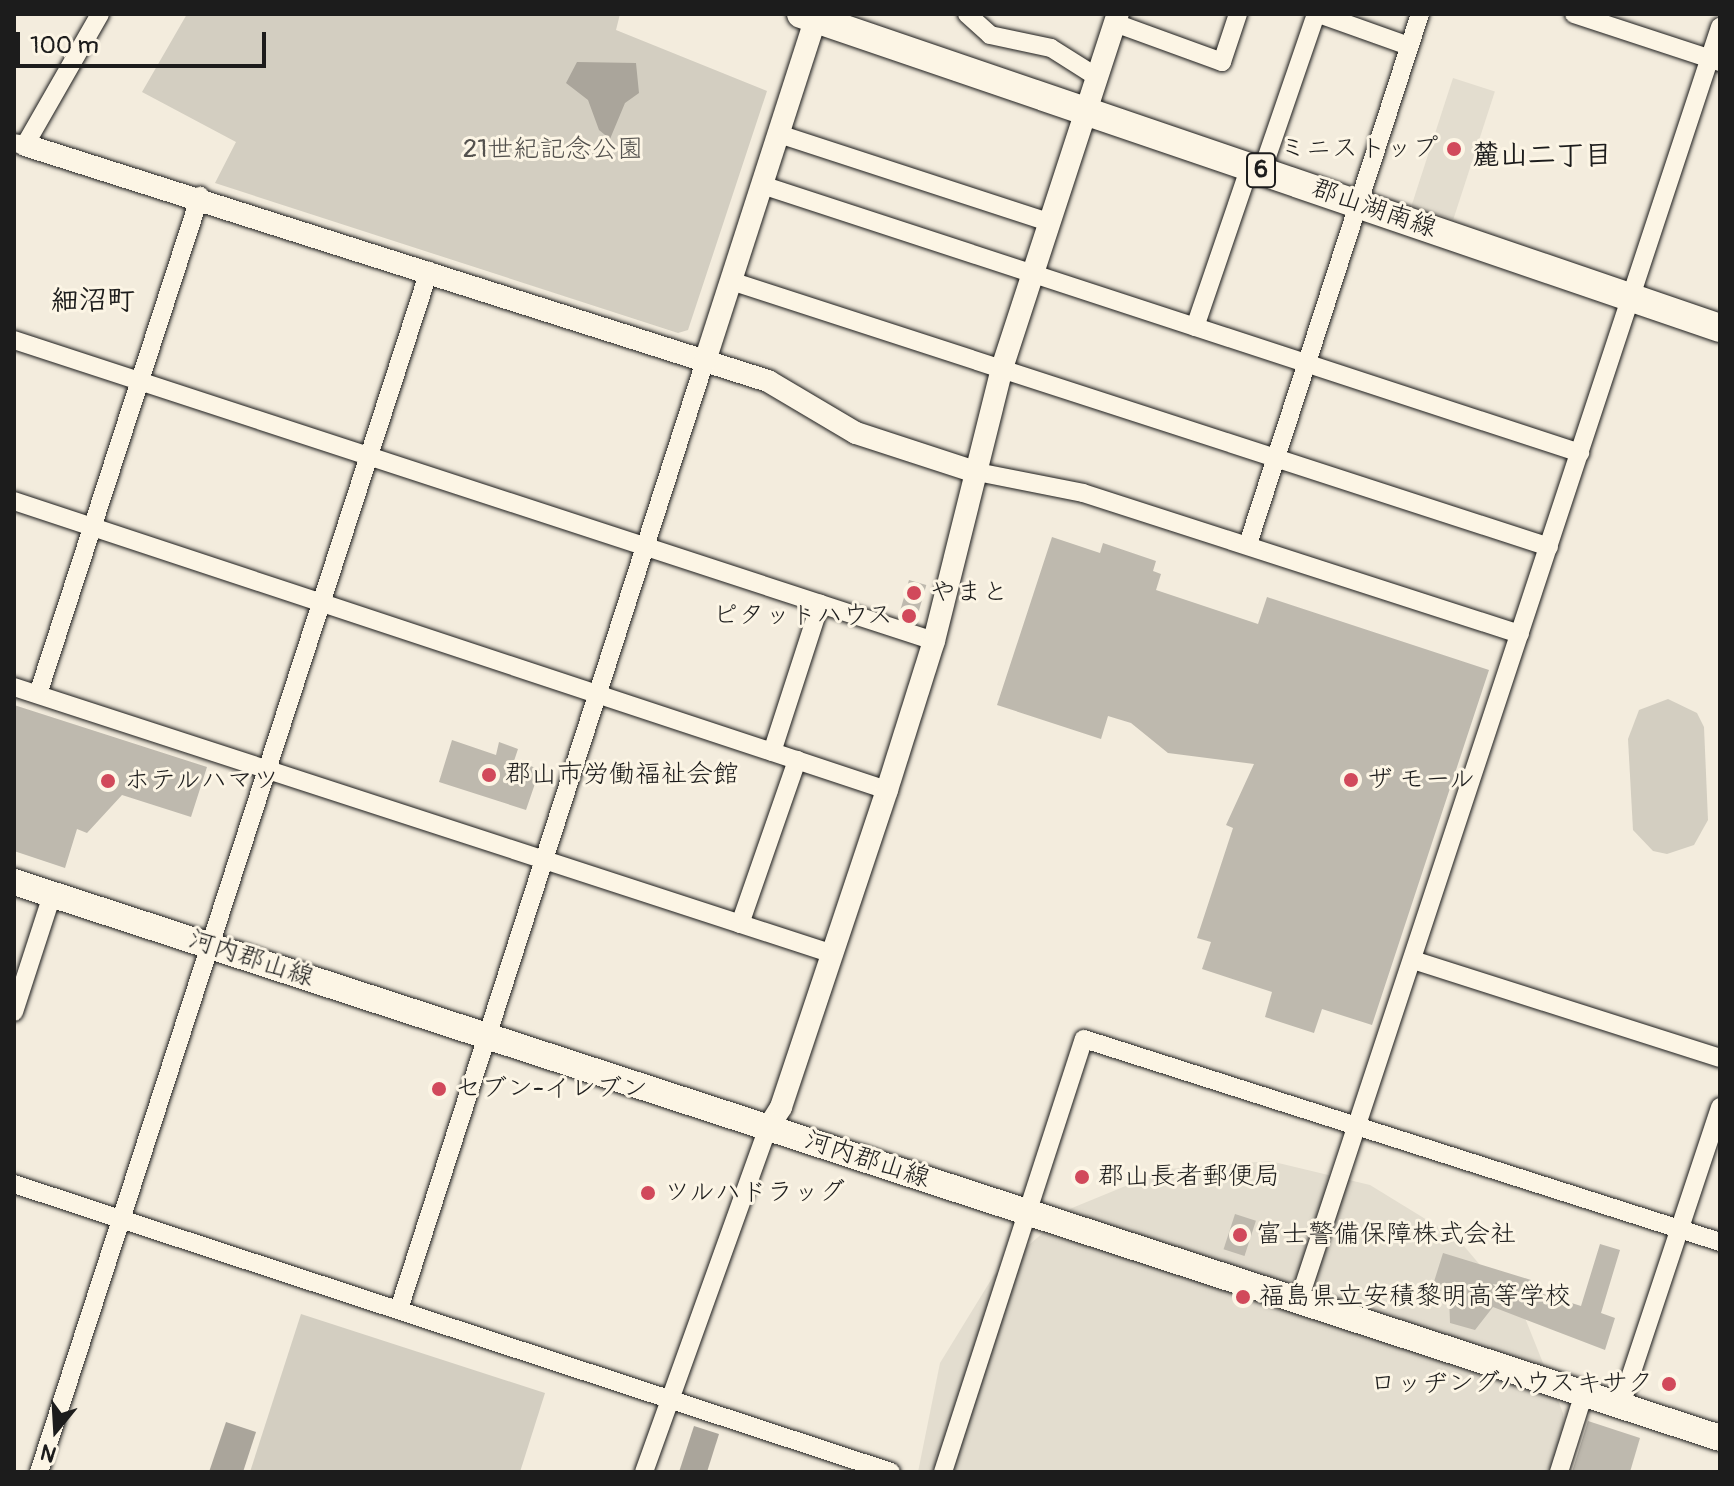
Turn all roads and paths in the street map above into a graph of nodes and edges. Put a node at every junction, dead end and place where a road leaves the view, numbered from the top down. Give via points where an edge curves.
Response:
1 (100, 14) edge
2 (967, 14) edge
3 (1238, 14) edge
4 (1317, 14) edge
5 (1420, 14) edge
6 (1574, 14) edge
7 (811, 16) edge
8 (1116, 18) edge
9 (1720, 27) edge
10 (1409, 46) junction
11 (1715, 60) edge
12 (1097, 77) junction
13 (1086, 109) junction
14 (779, 134) junction
15 (19, 144) edge
16 (1256, 168) junction
17 (762, 185) junction
18 (200, 196) junction
19 (1359, 204) junction
20 (1049, 222) junction
21 (429, 271) junction
22 (1032, 274) junction
23 (731, 281) junction
24 (1630, 297) junction
25 (1195, 327) junction
26 (1720, 328) edge
27 (14, 340) edge
28 (705, 361) junction
29 (1307, 363) junction
30 (1002, 368) junction
31 (140, 382) junction
32 (1580, 453) junction
33 (369, 457) junction
34 (1276, 458) junction
35 (972, 471) junction
36 (14, 501) edge
37 (92, 526) junction
38 (1248, 544) junction
39 (646, 547) junction
40 (1549, 547) junction
41 (323, 603) junction
42 (820, 604) junction
43 (1520, 634) junction
44 (934, 641) junction
45 (14, 687) edge
46 (38, 694) junction
47 (596, 694) junction
48 (772, 752) junction
49 (797, 760) junction
50 (268, 767) junction
51 (887, 790) junction
52 (544, 860) junction
53 (14, 882) edge
54 (52, 895) junction
55 (740, 924) junction
56 (209, 945) junction
57 (833, 954) junction
58 (1413, 960) junction
59 (14, 1012) edge
60 (487, 1035) junction
61 (1720, 1058) edge
62 (1720, 1107) edge
63 (1360, 1124) junction
64 (768, 1128) junction
65 (14, 1184) edge
66 (1027, 1212) junction
67 (123, 1219) junction
68 (1682, 1229) junction
69 (1720, 1242) edge
70 (1299, 1300) junction
71 (399, 1309) junction
72 (1584, 1393) junction
73 (672, 1399) junction
74 (1621, 1405) junction
75 (1720, 1438) edge
76 (39, 1472) edge
77 (644, 1472) edge
78 (891, 1472) edge
79 (943, 1472) edge
80 (1559, 1472) edge

1 - 15 street
2 - 12 street via 990,35 1051,48
3 - 8 street via 1222,62
4 - 10 street
4 - 16 street
5 - 10 street
6 - 11 street
7 - 13 main road, 郡山湖南線 / 6
7 - 14 street
8 - 12 street
9 - 11 street
10 - 19 street
11 - 24 street
12 - 13 street
13 - 16 main road, 郡山湖南線 / 6
13 - 20 street
14 - 17 street
14 - 20 street
15 - 18 street
16 - 19 main road, 郡山湖南線 / 6
16 - 25 street
17 - 22 street
17 - 23 street
18 - 21 street
18 - 31 street
19 - 24 main road, 郡山湖南線 / 6
19 - 29 street
20 - 22 street
21 - 28 street
21 - 33 street
22 - 25 street
22 - 30 street
23 - 28 street
23 - 30 street
24 - 26 main road, 郡山湖南線 / 6
24 - 32 street
25 - 29 street
27 - 31 street
28 - 35 street via 768,381 856,433
28 - 39 street
29 - 32 street
29 - 34 street
30 - 34 street
30 - 35 street
31 - 33 street
31 - 37 street
32 - 40 street
33 - 39 street
33 - 41 street
34 - 38 street
34 - 40 street
35 - 38 street via 1083,493
35 - 44 street
36 - 37 street
37 - 41 street
37 - 46 street
38 - 43 street
39 - 42 street
39 - 47 street
40 - 43 street
41 - 47 street
41 - 50 street
42 - 44 street
42 - 48 street
43 - 58 street
44 - 51 street
45 - 46 street
46 - 50 street
47 - 48 street
47 - 52 street
48 - 49 street
49 - 51 street
49 - 55 street
50 - 52 street
50 - 56 street
51 - 57 street
52 - 55 street
52 - 60 street
53 - 54 main road, 河内郡山線
54 - 56 main road, 河内郡山線
54 - 59 street
55 - 57 street
56 - 60 main road, 河内郡山線
56 - 67 street
57 - 64 street via 781,1107
58 - 61 street
58 - 63 street
60 - 64 main road, 河内郡山線
60 - 71 street
62 - 68 street
63 - 66 street via 1084,1039
63 - 68 street
63 - 70 street
64 - 66 main road, 河内郡山線
64 - 73 street
65 - 67 street
66 - 70 main road, 河内郡山線
66 - 79 street
67 - 71 street
67 - 76 street
68 - 69 street
68 - 74 street
70 - 72 main road, 河内郡山線
71 - 73 street
72 - 74 main road, 河内郡山線
72 - 80 street
73 - 77 street
73 - 78 street
74 - 75 main road, 河内郡山線

